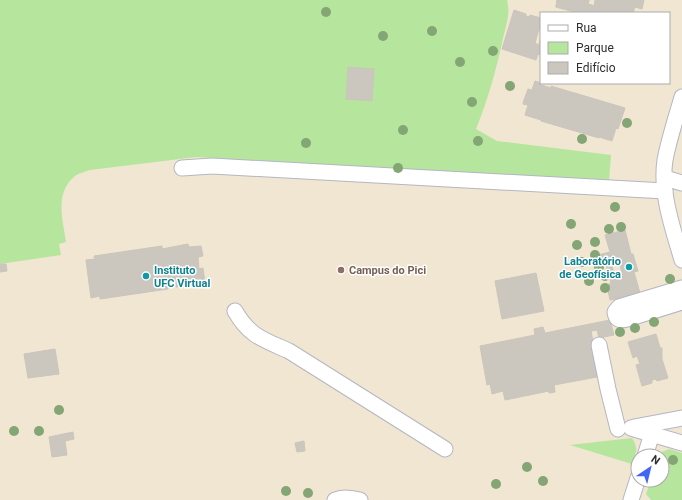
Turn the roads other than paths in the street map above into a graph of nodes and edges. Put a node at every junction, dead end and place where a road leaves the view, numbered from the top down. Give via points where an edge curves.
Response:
1 (682, 98) edge
2 (182, 168) dead end
3 (682, 183) edge
4 (665, 184) junction
5 (682, 260) edge
6 (682, 288) edge
7 (682, 302) edge
8 (235, 311) dead end
9 (599, 345) dead end
10 (682, 418) edge
11 (653, 428) junction
12 (618, 429) dead end
13 (682, 442) edge
14 (647, 448) edge
15 (445, 449) dead end
16 (635, 488) edge
17 (335, 500) edge
18 (360, 500) edge
19 (631, 500) edge

1 - 4 street via 665,161
2 - 4 street via 212,166
3 - 4 street
4 - 5 street
6 - 7 street via 619,307 615,317 622,321 627,320
8 - 15 street via 242,323 262,340 289,352
9 - 12 street
10 - 11 street
11 - 13 street
11 - 14 street
16 - 19 street
17 - 18 street via 350,497

